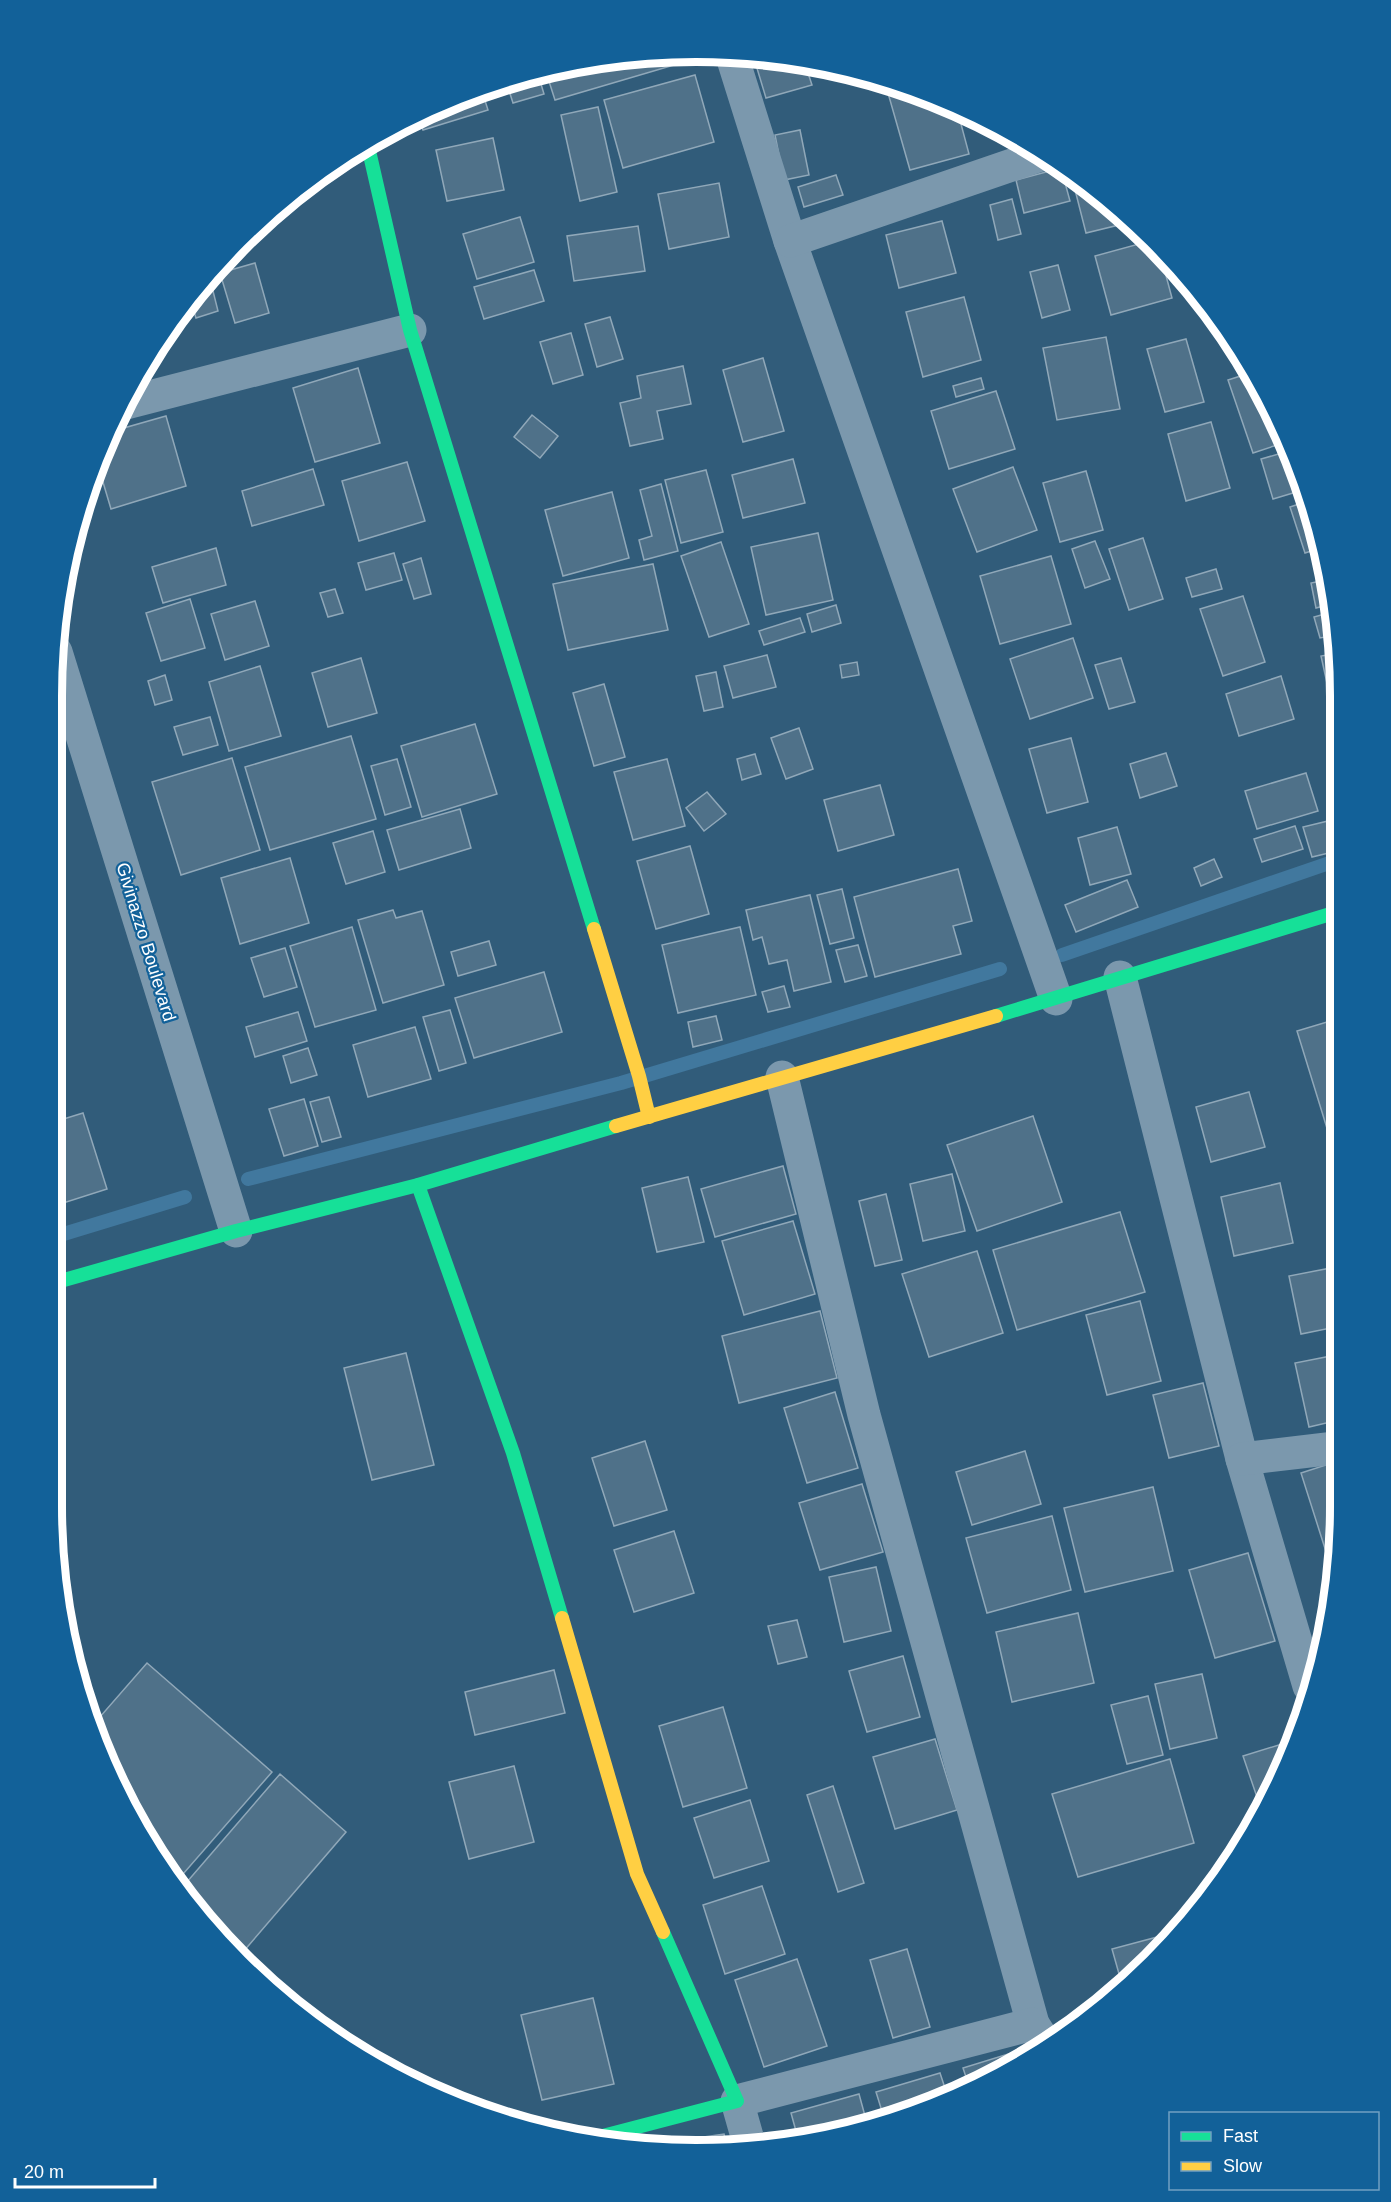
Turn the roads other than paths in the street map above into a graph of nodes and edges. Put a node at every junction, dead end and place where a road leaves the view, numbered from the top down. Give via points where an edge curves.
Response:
1 (734, 63) edge
2 (369, 152) edge
3 (1032, 158) edge
4 (790, 241) junction
5 (410, 330) junction
6 (134, 401) edge
7 (63, 670) edge
8 (1330, 914) edge
9 (1120, 978) junction
10 (1056, 999) junction
11 (782, 1077) junction
12 (649, 1117) junction
13 (418, 1185) junction
14 (236, 1231) junction
15 (62, 1281) edge
16 (1330, 1449) edge
17 (1242, 1460) junction
18 (1306, 1677) edge
19 (1040, 2035) edge
20 (737, 2101) junction
21 (609, 2134) edge
22 (748, 2138) edge

1 - 4 street
2 - 5 street
3 - 4 street
4 - 10 street
5 - 6 street
5 - 12 street
7 - 14 street, Givinazzo Boulevard
8 - 9 street
9 - 10 street
9 - 17 street
10 - 11 street
11 - 12 street
11 - 19 street via 864,1415
12 - 13 street
13 - 14 street
13 - 20 street via 513,1453 637,1874
14 - 15 street
16 - 17 street
17 - 18 street
19 - 20 street
20 - 21 street
20 - 22 street

